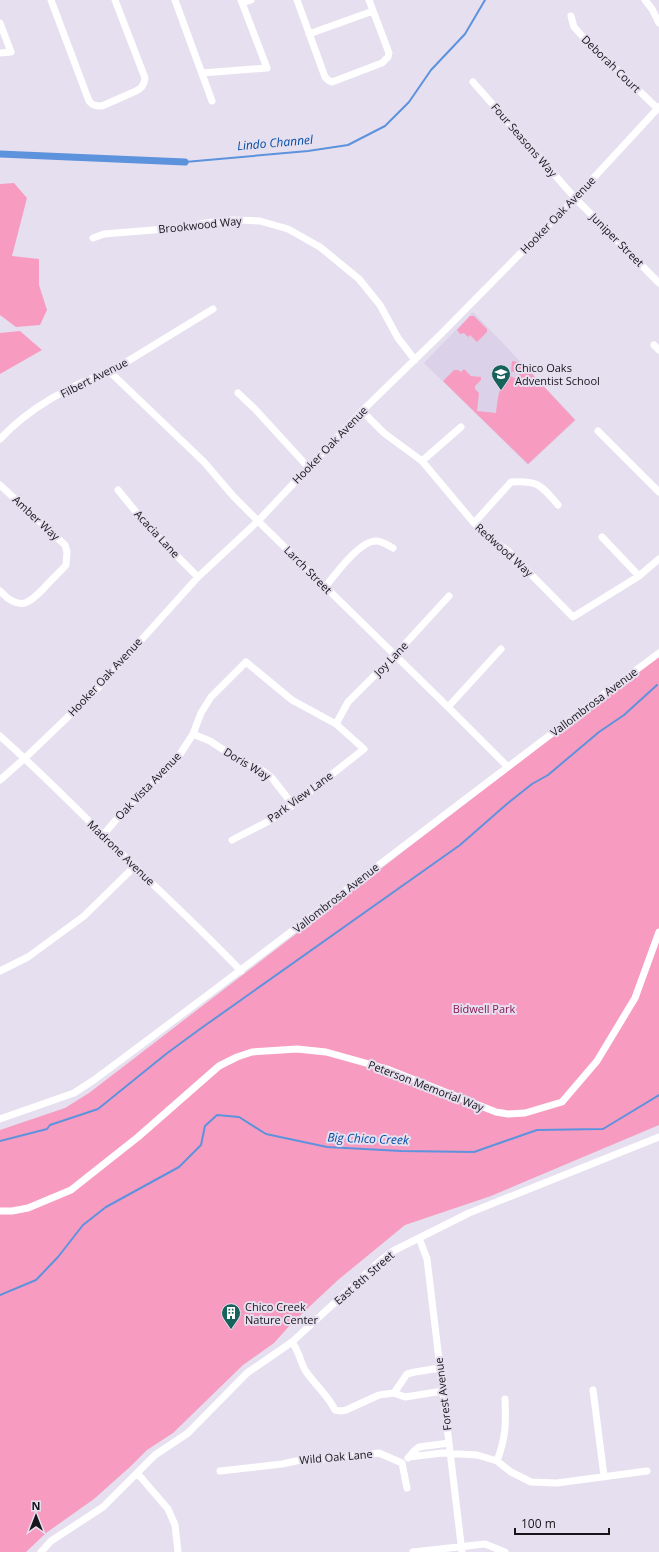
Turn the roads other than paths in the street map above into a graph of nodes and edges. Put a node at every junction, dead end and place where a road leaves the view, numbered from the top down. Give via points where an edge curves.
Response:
1 (51, 0) edge
2 (115, 0) edge
3 (175, 0) edge
4 (251, 0) edge
5 (297, 0) edge
6 (369, 0) edge
7 (645, 0) edge
8 (242, 2) edge
9 (373, 11) junction
10 (571, 16) dead end
11 (0, 23) edge
12 (659, 23) edge
13 (309, 34) junction
14 (0, 53) edge
15 (202, 73) junction
16 (473, 82) dead end
17 (212, 101) dead end
18 (658, 108) edge
19 (575, 198) junction
20 (93, 238) dead end
21 (659, 282) edge
22 (213, 309) dead end
23 (415, 360) junction
24 (110, 372) junction
25 (238, 393) dead end
26 (362, 411) junction
27 (461, 427) dead end
28 (598, 431) dead end
29 (0, 439) edge
30 (422, 461) junction
31 (308, 467) junction
32 (0, 485) edge
33 (118, 490) dead end
34 (659, 492) edge
35 (558, 505) dead end
36 (258, 521) junction
37 (474, 523) junction
38 (602, 537) dead end
39 (393, 548) dead end
40 (659, 559) edge
41 (639, 576) junction
42 (198, 578) junction
43 (325, 587) junction
44 (0, 591) edge
45 (449, 596) dead end
46 (502, 649) dead end
47 (659, 653) edge
48 (394, 656) junction
49 (448, 707) junction
50 (336, 724) junction
51 (193, 734) junction
52 (0, 736) edge
53 (364, 749) joint
54 (25, 758) junction
55 (507, 766) junction
56 (0, 780) edge
57 (293, 804) junction
58 (103, 835) junction
59 (232, 840) dead end
60 (135, 866) junction
61 (659, 932) edge
62 (0, 971) edge
63 (241, 971) junction
64 (0, 1118) edge
65 (659, 1137) edge
66 (0, 1211) edge
67 (419, 1238) junction
68 (292, 1342) junction
69 (440, 1368) junction
70 (593, 1390) dead end
71 (443, 1392) junction
72 (394, 1393) junction
73 (505, 1399) dead end
74 (449, 1443) junction
75 (450, 1453) junction
76 (409, 1457) junction
77 (497, 1461) junction
78 (402, 1463) junction
79 (220, 1471) dead end
80 (647, 1471) dead end
81 (138, 1474) junction
82 (604, 1476) junction
83 (408, 1488) dead end
84 (462, 1549) edge
85 (41, 1552) edge
86 (178, 1552) edge
87 (413, 1552) edge
88 (505, 1552) edge

1 - 2 street via 89,102 96,106 136,92 144,84
3 - 15 street
4 - 8 street
5 - 13 street
6 - 9 street
7 - 12 street
8 - 15 street via 267,68
9 - 13 street
9 - 13 street via 388,56 382,63 332,82 325,77
10 - 18 street, Deborah Court via 574,27 584,38
11 - 14 street via 11,52
15 - 17 street
16 - 19 street, Four Seasons Way
18 - 19 street, Hooker Oak Avenue
19 - 21 street, Juniper Street
19 - 23 street, Hooker Oak Avenue
20 - 23 street, Brookwood Way via 104,234 190,227 231,220 260,221 288,229 320,247 359,279 380,305 398,338
22 - 24 street, Filbert Avenue
23 - 26 street, Hooker Oak Avenue
24 - 29 street, Filbert Avenue via 72,387 10,429
24 - 36 street, Larch Street via 204,462
25 - 31 street
26 - 30 street, Redwood Way via 384,433
26 - 31 street, Hooker Oak Avenue
27 - 30 street
28 - 34 street
30 - 37 street, Redwood Way
31 - 36 street, Hooker Oak Avenue
32 - 44 street, Amber Way via 65,544 67,560 66,565 32,601 23,604 13,602
33 - 42 street, Acacia Lane via 150,529
35 - 37 street via 542,487 527,481 512,482
36 - 42 street, Hooker Oak Avenue
36 - 43 street, Larch Street
37 - 41 street, Redwood Way via 508,551 573,617
38 - 41 street
39 - 43 street via 376,541 367,542
40 - 41 street, Redwood Way
42 - 54 street, Hooker Oak Avenue via 98,688
43 - 48 street, Larch Street
45 - 48 street, Joy Lane
46 - 49 street
47 - 55 street, Vallombrosa Avenue
48 - 49 street, Larch Street
48 - 50 street, Joy Lane via 348,702
49 - 55 street, Larch Street
50 - 51 street, Oak Vista Avenue via 292,700 246,662 211,697
50 - 53 street, Oak Vista Avenue
51 - 57 street, Doris Way via 210,741 239,760 259,768 272,778
51 - 58 street, Oak Vista Avenue via 177,759 127,807
52 - 54 street, Madrone Avenue
53 - 57 street, Park View Lane
54 - 56 street, Hooker Oak Avenue
54 - 58 street, Madrone Avenue
55 - 63 street, Vallombrosa Avenue
57 - 59 street, Park View Lane via 269,821
58 - 60 street, Madrone Avenue
60 - 62 street via 84,916 28,957
60 - 63 street, Madrone Avenue via 210,937
61 - 66 street, Peterson Memorial Way via 635,998 597,1061 562,1102 525,1113 508,1114 496,1112 387,1069 326,1052 297,1049 252,1052 219,1066 138,1137 71,1190 28,1208
63 - 64 street, Vallombrosa Avenue via 74,1093
65 - 67 street, East 8th Street via 469,1213
67 - 68 street, East 8th Street via 381,1260
67 - 69 street, Forest Avenue via 427,1259
68 - 72 street via 306,1371 336,1410 341,1412 375,1396
68 - 81 street, East 8th Street via 247,1373 188,1432 155,1455
69 - 71 street, Forest Avenue
69 - 72 street via 407,1374
70 - 82 street
71 - 72 street via 405,1397
71 - 74 street, Forest Avenue
73 - 77 street via 504,1444
74 - 75 street, Forest Avenue
74 - 76 street via 419,1447
75 - 76 street
75 - 77 street via 477,1455
75 - 84 street, Forest Avenue
76 - 78 street
77 - 82 street via 511,1472 532,1482 557,1483
78 - 79 street, Wild Oak Lane via 379,1453 327,1459 310,1458
78 - 83 street
80 - 82 street
81 - 85 street, East 8th Street via 103,1507 51,1541
81 - 86 street via 168,1509 175,1525
84 - 87 street
84 - 88 street via 485,1544

